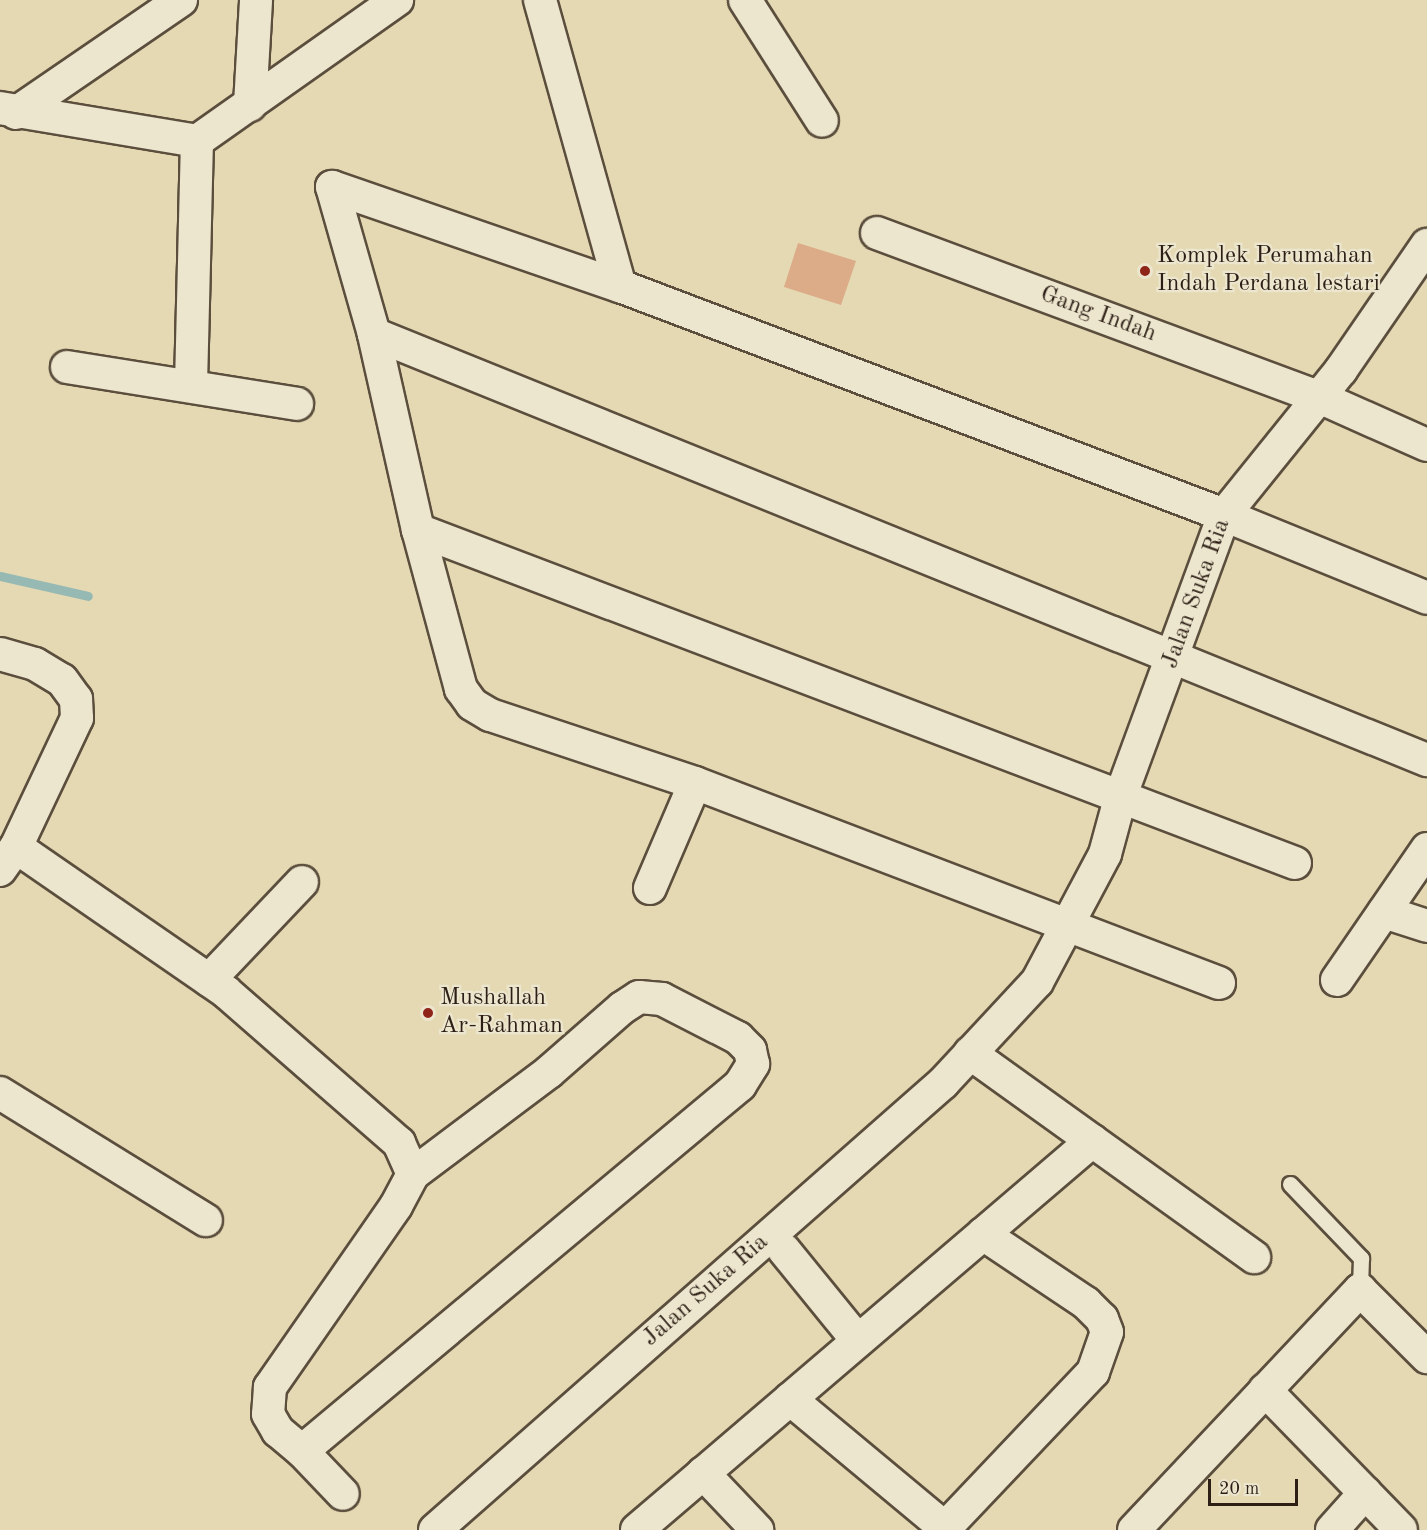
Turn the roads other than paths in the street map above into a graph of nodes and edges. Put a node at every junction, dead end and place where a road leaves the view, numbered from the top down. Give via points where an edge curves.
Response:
1 (181, 0) edge
2 (256, 0) edge
3 (540, 0) edge
4 (745, 0) edge
5 (394, 1) edge
6 (250, 105) junction
7 (8, 111) edge
8 (822, 121) dead end
9 (197, 141) junction
10 (877, 233) dead end
11 (1427, 245) edge
12 (620, 286) junction
13 (374, 334) junction
14 (67, 367) dead end
15 (191, 385) junction
16 (1319, 397) junction
17 (297, 404) dead end
18 (1427, 445) edge
19 (1224, 515) junction
20 (418, 530) junction
21 (1427, 598) edge
22 (0, 654) edge
23 (1174, 658) junction
24 (1427, 760) edge
25 (695, 783) junction
26 (1121, 795) junction
27 (1427, 849) edge
28 (8, 859) edge
29 (1295, 862) dead end
30 (302, 882) dead end
31 (650, 888) dead end
32 (1384, 912) junction
33 (1068, 925) junction
34 (1427, 926) edge
35 (209, 980) junction
36 (1337, 980) dead end
37 (1220, 983) dead end
38 (972, 1052) junction
39 (0, 1093) edge
40 (1092, 1141) junction
41 (413, 1174) junction
42 (1290, 1184) dead end
43 (206, 1220) dead end
44 (983, 1234) junction
45 (784, 1250) dead end
46 (1254, 1257) dead end
47 (1360, 1290) junction
48 (858, 1341) junction
49 (1427, 1357) edge
50 (1265, 1390) junction
51 (790, 1399) junction
52 (302, 1451) junction
53 (703, 1473) junction
54 (1365, 1493) junction
55 (344, 1494) dead end
56 (946, 1529) edge
57 (435, 1530) edge
58 (637, 1530) edge
59 (757, 1530) edge
60 (1134, 1530) edge
61 (1332, 1530) edge
62 (1401, 1530) edge

1 - 7 street
2 - 6 street
3 - 12 street
4 - 8 street
5 - 6 street
6 - 9 street
7 - 9 street
9 - 15 street
10 - 16 street, Gang Indah
11 - 16 street, Jalan Suka Ria
12 - 13 street via 332,187
12 - 19 street
13 - 20 street
13 - 23 street
14 - 15 street
15 - 17 street
16 - 18 street, Gang Indah
16 - 19 street, Jalan Suka Ria
19 - 21 street
19 - 23 street, Jalan Suka Ria
20 - 25 street via 461,689 472,704 490,716
20 - 26 street
22 - 28 street via 34,664 62,680 76,699 77,718
23 - 24 street
23 - 26 street, Jalan Suka Ria
25 - 31 street
25 - 33 street
26 - 29 street
26 - 33 street, Jalan Suka Ria via 1105,854
27 - 32 street
28 - 35 street
30 - 35 street
32 - 34 street
32 - 36 street
33 - 37 street
33 - 38 street, Jalan Suka Ria via 1037,982
35 - 41 street via 399,1143
38 - 40 street
38 - 57 street, Jalan Suka Ria via 943,1083
39 - 43 street
40 - 44 street
40 - 46 street
41 - 52 street via 396,1206 270,1387 268,1414 278,1431
41 - 52 street via 549,1072 639,997 662,999 738,1038 750,1050 753,1064 741,1085
42 - 47 lane via 1361,1258
44 - 48 street
44 - 56 street via 1086,1303 1102,1319 1107,1332 1093,1372
45 - 48 street
47 - 49 street
47 - 50 street
48 - 51 street
50 - 54 street
50 - 60 street
51 - 53 street
51 - 56 street
52 - 55 street
53 - 58 street
53 - 59 street
54 - 61 street
54 - 62 street

